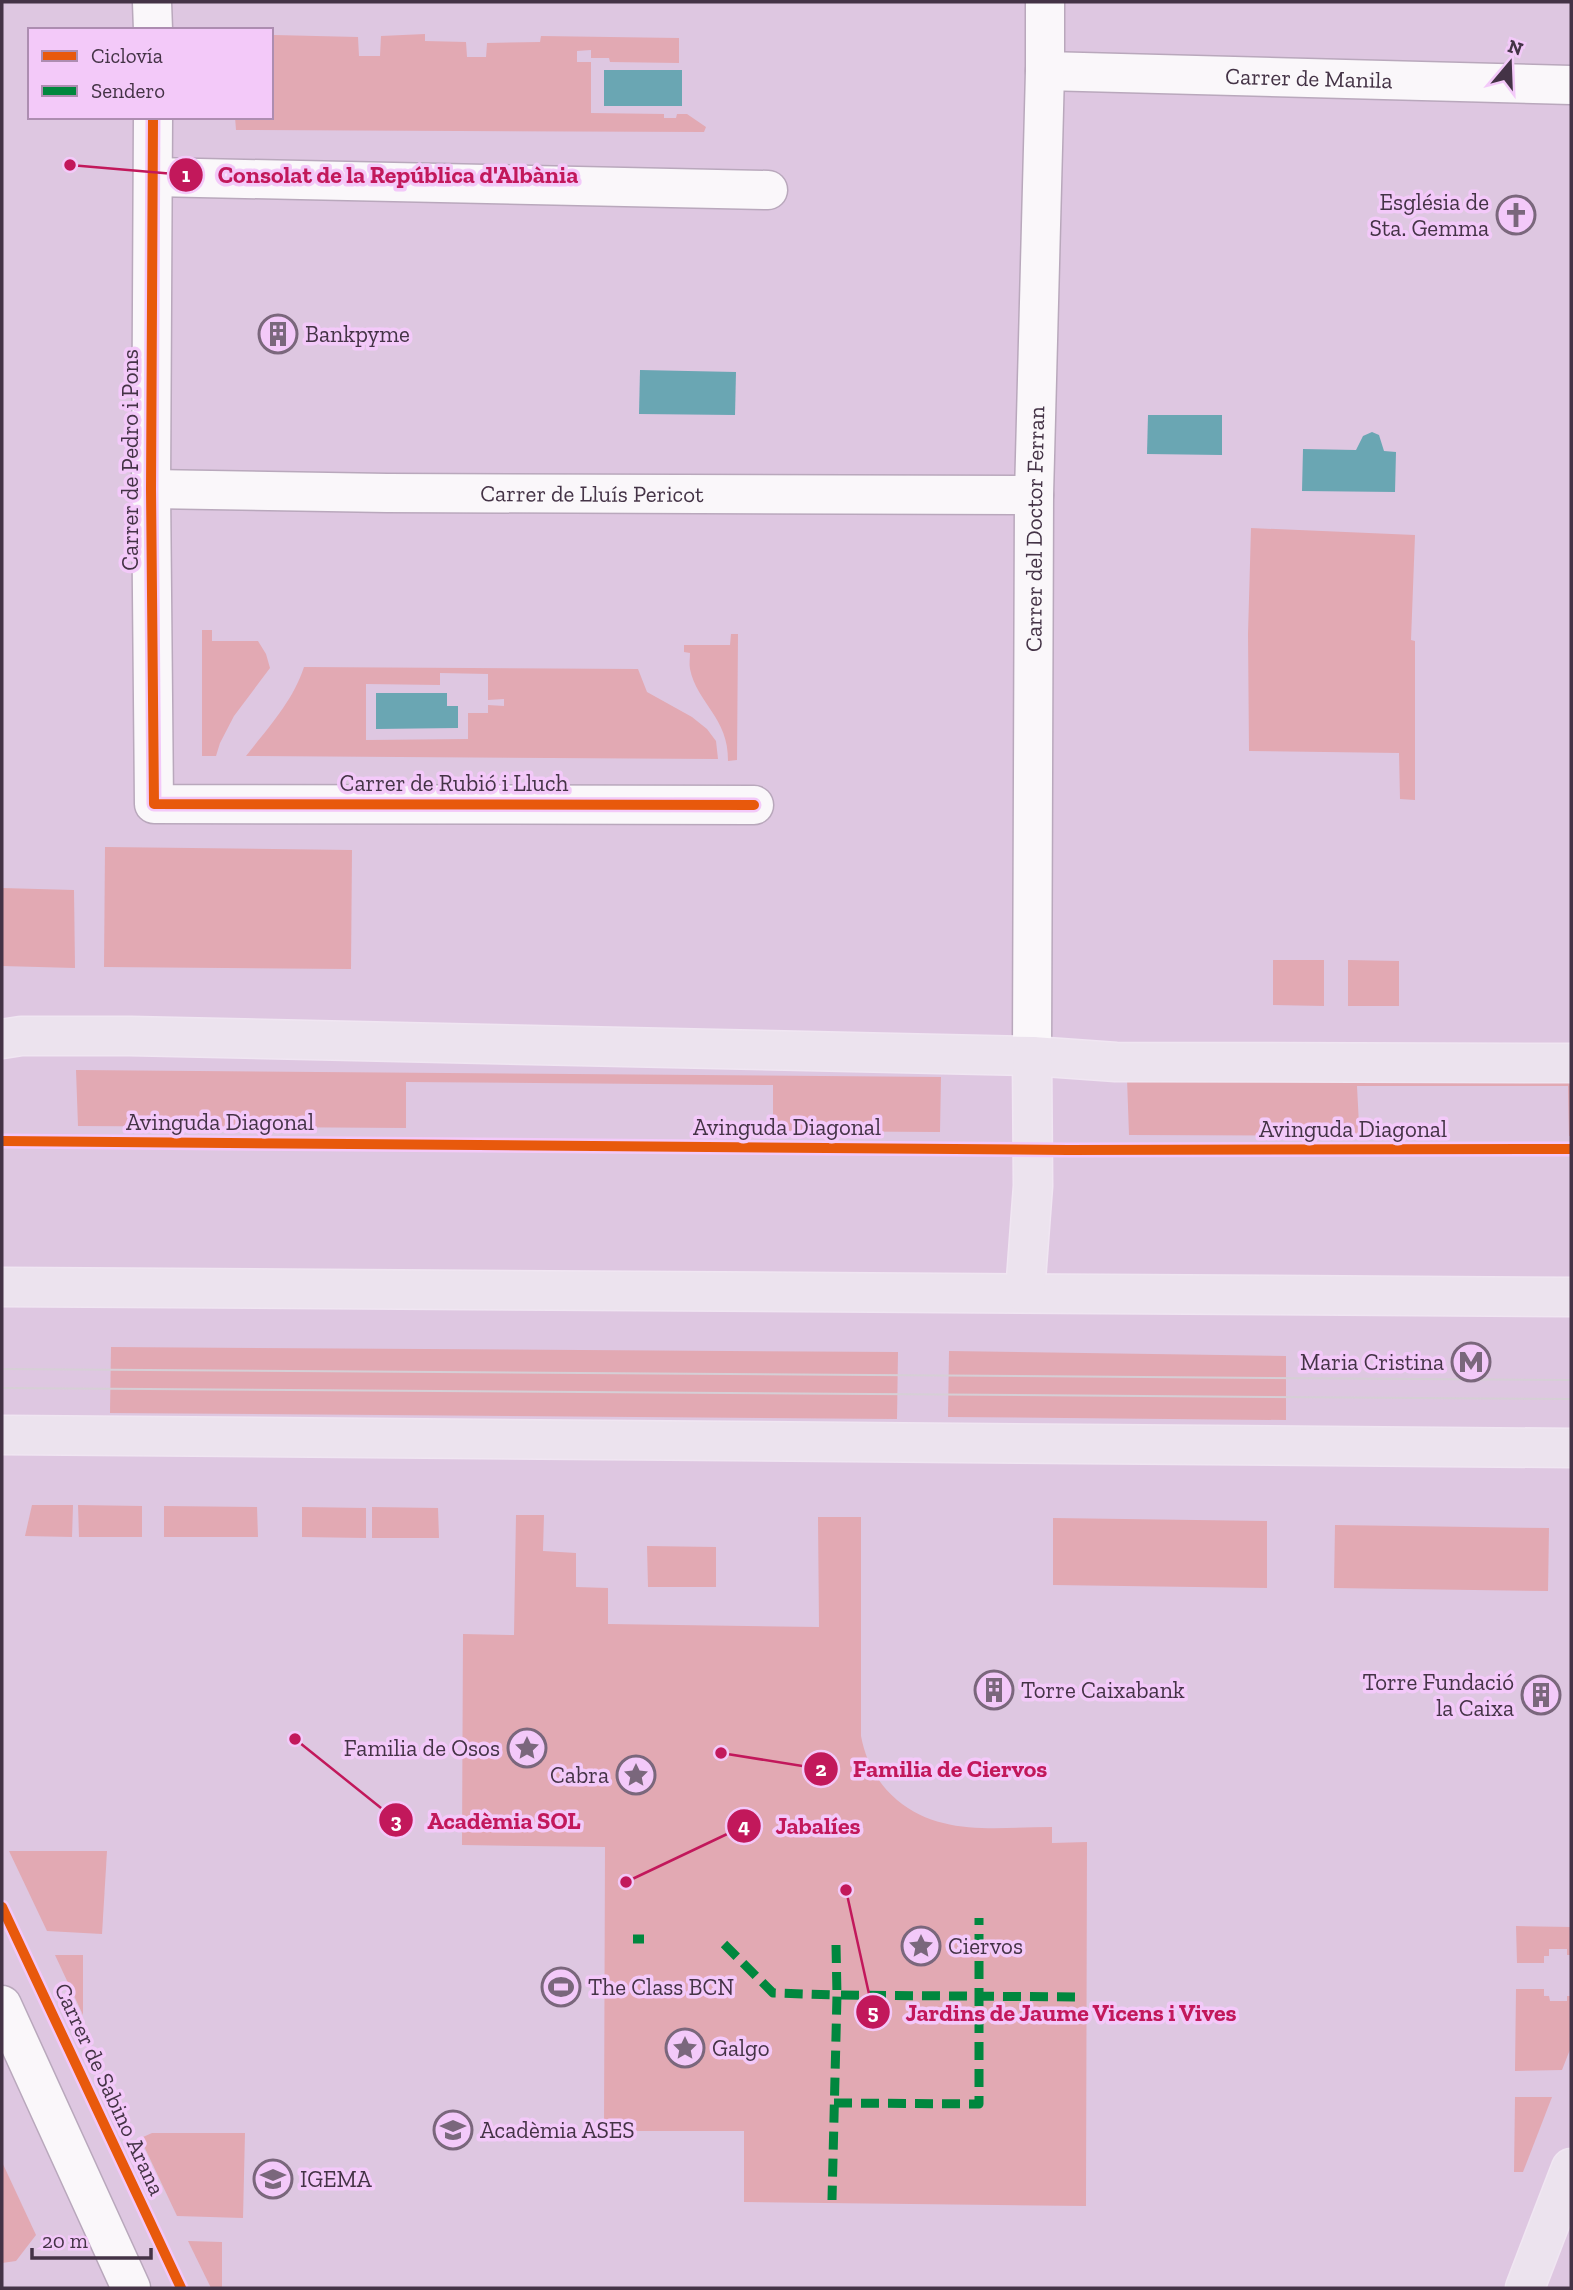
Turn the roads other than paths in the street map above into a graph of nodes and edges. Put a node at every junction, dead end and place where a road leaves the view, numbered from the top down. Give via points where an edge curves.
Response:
1 (152, 2) edge
2 (1045, 2) edge
3 (153, 28) edge
4 (1045, 71) junction
5 (1571, 85) edge
6 (153, 119) edge
7 (154, 177) junction
8 (768, 190) dead end
9 (151, 489) junction
10 (1034, 495) junction
11 (154, 804) joint
12 (754, 805) dead end
13 (2, 1039) edge
14 (1032, 1056) junction
15 (1571, 1063) edge
16 (2, 1287) edge
17 (1025, 1293) junction
18 (1571, 1297) edge
19 (2, 1435) edge
20 (1571, 1448) edge
21 (2, 2004) edge
22 (1571, 2168) edge
23 (131, 2288) edge
24 (1525, 2288) edge

1 - 3 street
2 - 4 street, Carrer del Doctor Ferran
4 - 5 street, Carrer de Manila
4 - 10 street, Carrer del Doctor Ferran
6 - 7 street, Carrer de Pedro i Pons
7 - 8 street
7 - 9 street, Carrer de Pedro i Pons
9 - 10 street, Carrer de Lluís Pericot
9 - 11 street, Carrer de Pedro i Pons
10 - 14 street, Carrer del Doctor Ferran
11 - 12 street, Carrer de Rubió i Lluch
13 - 14 main road via 130,1036
14 - 15 main road via 1116,1062
14 - 17 main road via 1033,1186
16 - 17 main road
17 - 18 main road
19 - 20 main road
21 - 23 street
22 - 24 main road

